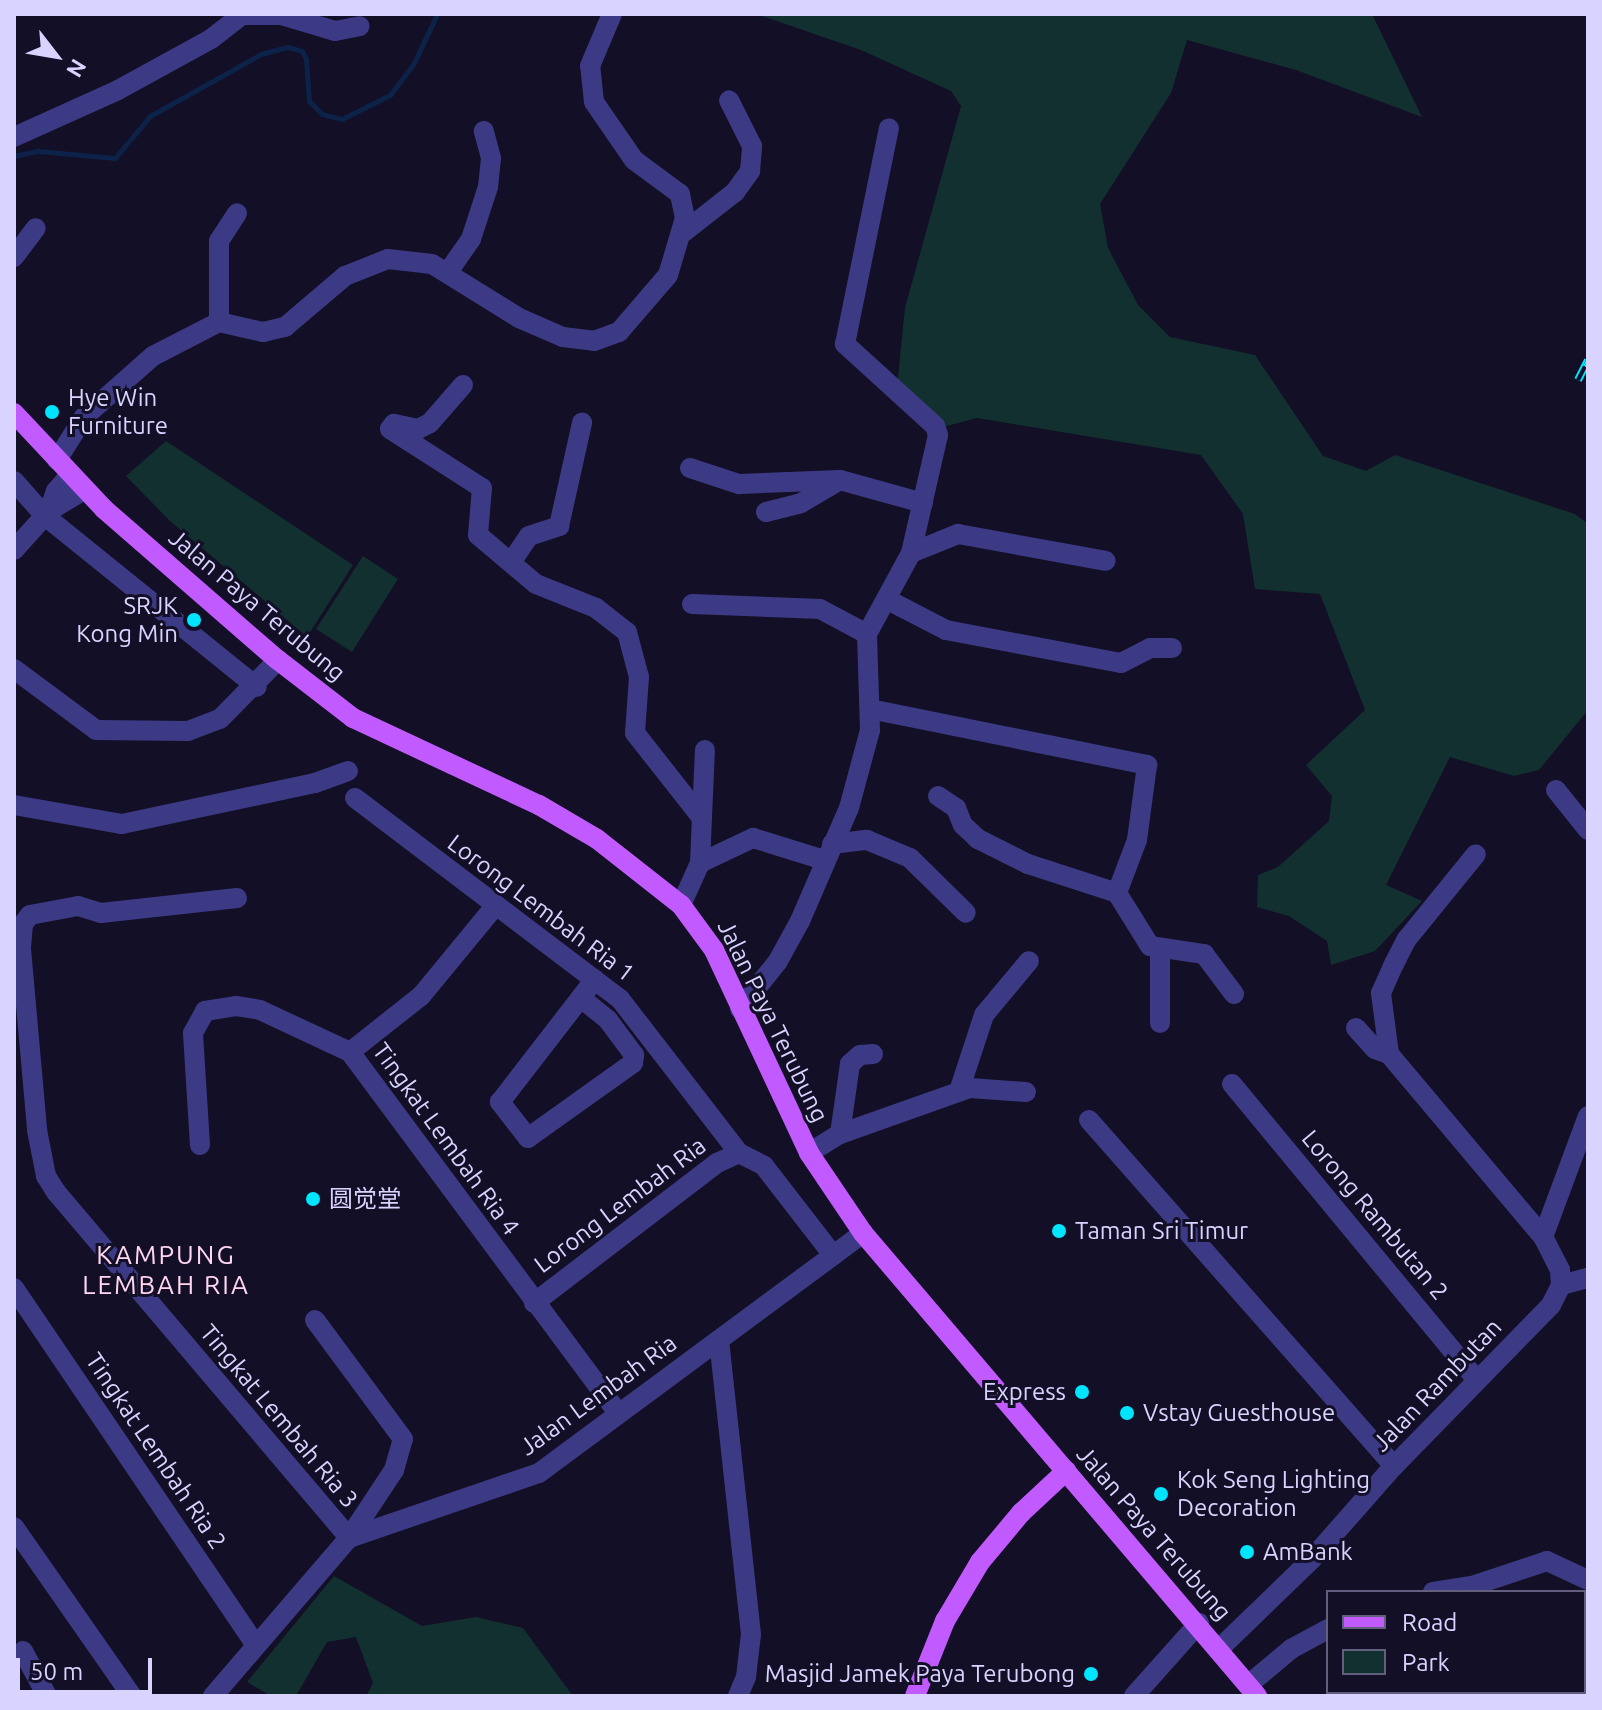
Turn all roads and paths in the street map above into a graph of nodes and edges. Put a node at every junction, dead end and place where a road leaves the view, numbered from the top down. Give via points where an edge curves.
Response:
1 (282, 14) edge
2 (612, 14) edge
3 (243, 15) edge
4 (360, 26) dead end
5 (729, 100) dead end
6 (889, 128) dead end
7 (484, 131) dead end
8 (14, 137) edge
9 (237, 213) dead end
10 (36, 228) dead end
11 (684, 232) junction
12 (14, 257) edge
13 (448, 272) junction
14 (219, 322) junction
15 (463, 385) dead end
16 (14, 413) edge
17 (582, 423) dead end
18 (690, 468) dead end
19 (70, 475) junction
20 (840, 480) junction
21 (14, 481) edge
22 (923, 503) junction
23 (766, 512) dead end
24 (47, 514) junction
25 (14, 550) edge
26 (911, 553) junction
27 (512, 561) junction
28 (1106, 561) dead end
29 (888, 600) junction
30 (692, 604) dead end
31 (867, 634) junction
32 (1172, 648) dead end
33 (278, 660) junction
34 (14, 669) edge
35 (257, 687) junction
36 (870, 709) junction
37 (705, 750) dead end
38 (348, 771) dead end
39 (1556, 790) dead end
40 (938, 796) dead end
41 (355, 798) dead end
42 (14, 805) edge
43 (702, 818) junction
44 (1588, 830) edge
45 (828, 852) junction
46 (1476, 854) dead end
47 (700, 863) junction
48 (1117, 893) junction
49 (237, 898) dead end
50 (496, 905) junction
51 (681, 905) junction
52 (966, 913) dead end
53 (1160, 951) junction
54 (1029, 961) dead end
55 (595, 979) junction
56 (1234, 994) dead end
57 (581, 998) junction
58 (740, 1009) junction
59 (1160, 1023) dead end
60 (1356, 1028) dead end
61 (350, 1052) junction
62 (873, 1054) dead end
63 (1389, 1054) junction
64 (1232, 1084) dead end
65 (959, 1091) junction
66 (1026, 1092) dead end
67 (1588, 1116) edge
68 (1089, 1120) dead end
69 (840, 1134) junction
70 (200, 1145) dead end
71 (739, 1153) junction
72 (809, 1153) junction
73 (863, 1233) junction
74 (1543, 1237) junction
75 (833, 1255) junction
76 (1588, 1278) edge
77 (1561, 1285) junction
78 (14, 1288) edge
79 (534, 1303) junction
80 (315, 1320) dead end
81 (719, 1340) junction
82 (1477, 1380) junction
83 (618, 1413) junction
84 (1394, 1466) junction
85 (1066, 1471) junction
86 (14, 1527) edge
87 (349, 1538) junction
88 (1588, 1580) edge
89 (1446, 1590) edge
90 (1199, 1623) junction
91 (1326, 1630) edge
92 (254, 1643) junction
93 (1220, 1648) junction
94 (23, 1651) dead end
95 (1253, 1691) edge
96 (47, 1696) edge
97 (132, 1696) edge
98 (213, 1696) edge
99 (738, 1696) edge
100 (915, 1696) edge
101 (1134, 1696) edge

1 - 3 street
1 - 4 street via 327,30
2 - 11 street via 590,66 594,102 634,160 680,194
3 - 8 street via 118,90
5 - 11 street via 752,146 750,171 735,192
6 - 22 street via 845,338 885,386 935,426 938,435
7 - 13 street via 491,158 488,187 471,239
9 - 14 street via 219,241
10 - 12 street
11 - 13 street via 668,275 645,308 619,332 594,341 563,337 519,318
13 - 14 street via 420,259 388,259 345,276 274,331
14 - 19 street via 153,356 84,417
15 - 27 street via 430,423 418,429 394,424 390,429 482,488 475,530
16 - 19 main road, Jalan Paya Terubung
17 - 27 street via 559,526 529,536
18 - 20 street via 739,484
19 - 24 street
19 - 33 main road, Jalan Paya Terubung
20 - 22 street
20 - 23 street via 801,503
21 - 24 street
22 - 26 street
24 - 25 street
24 - 35 street
26 - 28 street via 958,534
26 - 29 street
27 - 43 street via 536,584 596,608 627,632 639,677 635,733
29 - 31 street
29 - 32 street via 946,630 1121,663 1150,648
30 - 31 street via 820,609
31 - 36 street
33 - 35 street
33 - 51 main road, Jalan Paya Terubung via 374,730 490,780 597,839
34 - 35 street via 77,720 110,732 204,727
36 - 45 street via 861,772
36 - 48 street via 1147,765 1137,840
37 - 43 street
38 - 42 street via 315,783 122,824
39 - 44 street
40 - 48 street via 956,808 963,825 978,839 1028,864
41 - 50 street, Lorong Lembah Ria 1
43 - 47 street
45 - 47 street via 753,838
45 - 52 street via 867,840 910,858
45 - 58 street via 778,961
46 - 63 street via 1407,939 1381,993
47 - 51 street
48 - 53 street via 1137,919 1143,940
49 - 87 street, Tingkat Lembah Ria 3 via 101,913 78,906 30,915 21,949 37,1130 46,1176 56,1192
50 - 55 street, Lorong Lembah Ria 1
50 - 61 street via 421,996
51 - 58 main road, Jalan Paya Terubung via 714,950
53 - 56 street via 1204,954
53 - 59 street
54 - 65 street via 984,1015
55 - 57 street
55 - 71 street, Lorong Lembah Ria 1 via 625,1005
57 - 57 street via 608,1020 634,1055 633,1063 528,1138 500,1102
58 - 72 main road, Jalan Paya Terubung
60 - 63 street via 1375,1049
61 - 70 street, Tingkat Lembah Ria 4 via 260,1010 236,1006 205,1011 193,1033
61 - 79 street, Tingkat Lembah Ria 4
62 - 69 street via 860,1055 850,1064
63 - 74 street
64 - 82 street, Lorong Rambutan 2
65 - 66 street
65 - 69 street
67 - 74 street
68 - 84 street
69 - 72 street
71 - 75 street, Lorong Lembah Ria 1 via 764,1166
71 - 79 street, Lorong Lembah Ria via 717,1163
72 - 73 main road, Jalan Paya Terubung
73 - 75 street, Jalan Lembah Ria
73 - 85 main road, Jalan Paya Terubung
74 - 77 street via 1560,1270
75 - 81 street, Jalan Lembah Ria
76 - 77 street
77 - 82 street, Jalan Rambutan via 1551,1305
78 - 92 street, Tingkat Lembah Ria 2
79 - 83 street, Tingkat Lembah Ria 4
80 - 87 street via 403,1439 394,1470
81 - 83 street, Jalan Lembah Ria
81 - 99 street via 751,1634
82 - 84 street, Jalan Rambutan
83 - 87 street, Jalan Lembah Ria via 539,1473
84 - 93 street, Jalan Rambutan via 1311,1560
85 - 90 main road, Jalan Paya Terubung
85 - 100 main road via 980,1562 945,1621
86 - 97 street
87 - 92 street, Jalan Lembah Ria
88 - 89 street via 1547,1561
90 - 93 main road, Jalan Paya Terubung
90 - 101 street
91 - 95 street via 1291,1649
92 - 98 street, Jalan Lembah Ria
93 - 95 main road, Jalan Paya Terubung
94 - 96 street

